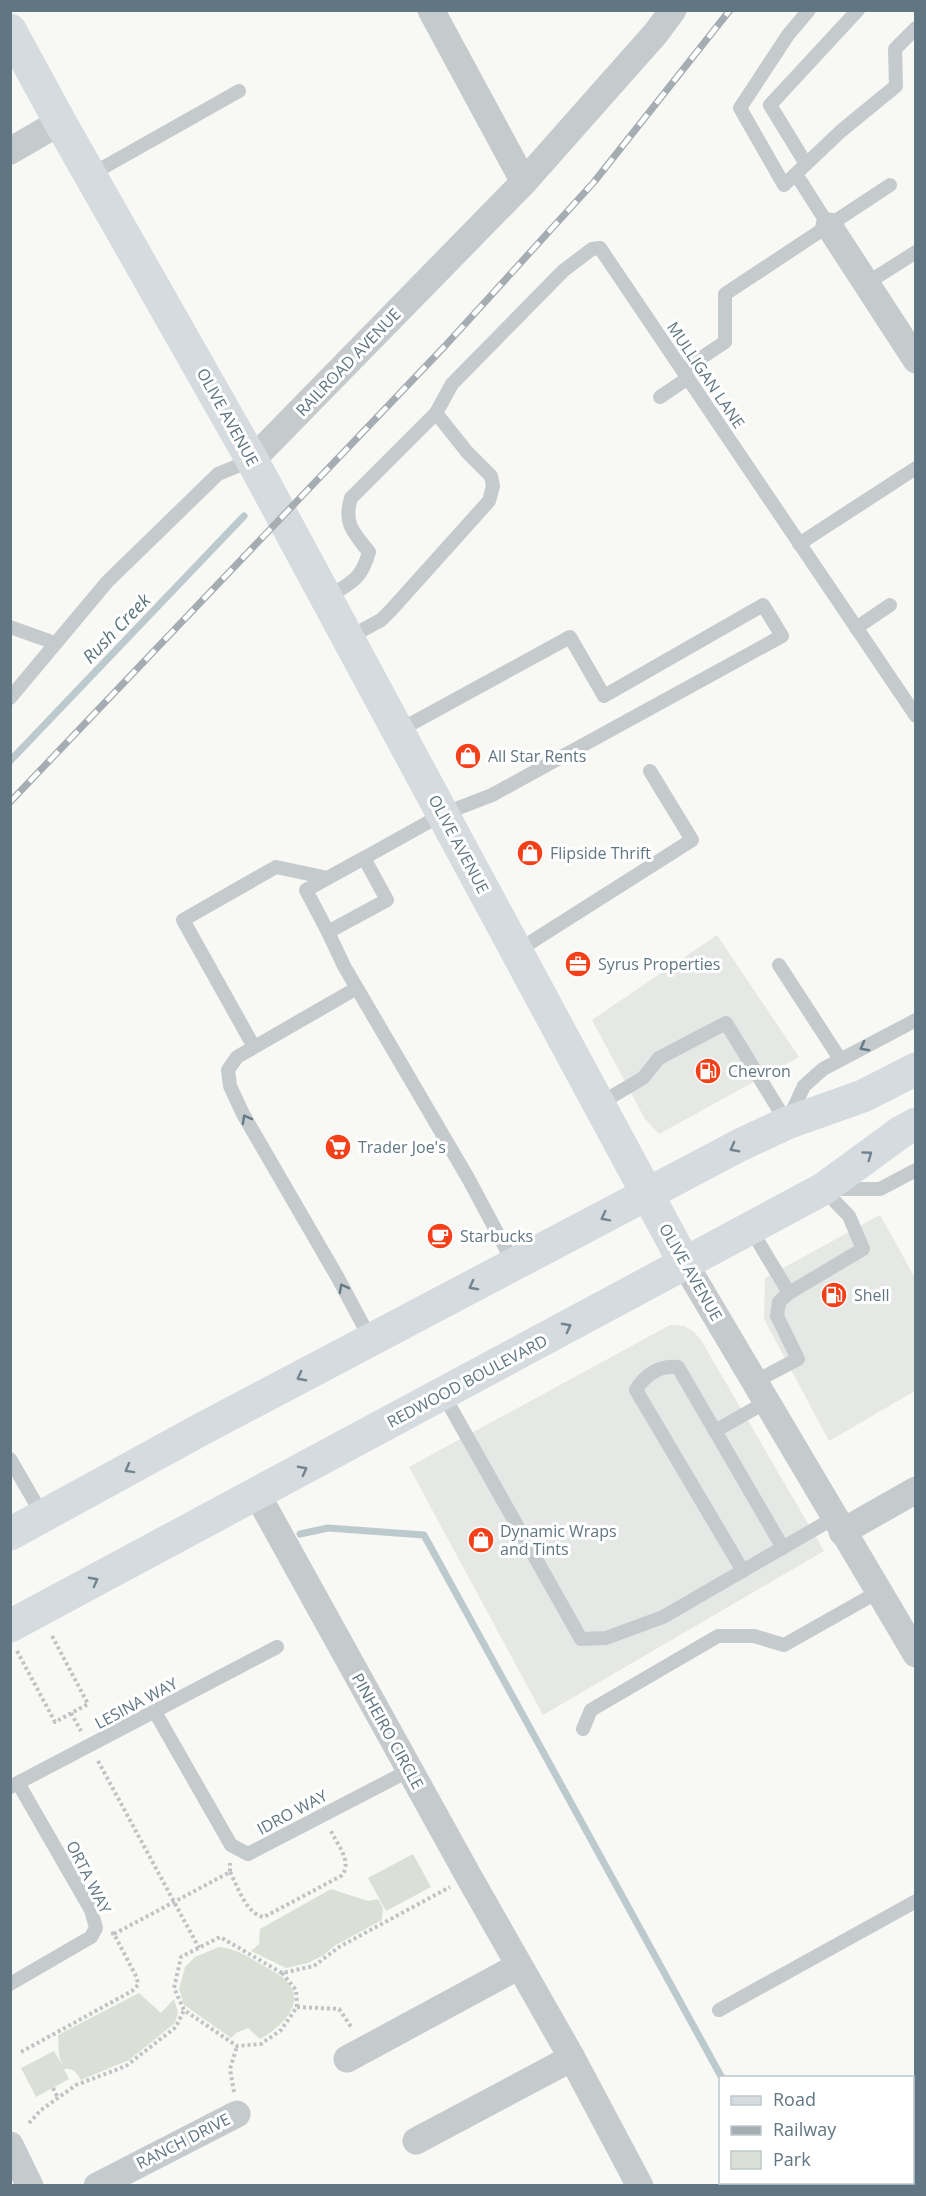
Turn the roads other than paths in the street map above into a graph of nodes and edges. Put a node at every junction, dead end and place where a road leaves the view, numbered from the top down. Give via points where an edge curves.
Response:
1 (431, 10) edge
2 (673, 10) edge
3 (809, 10) edge
4 (858, 10) edge
5 (915, 28) edge
6 (10, 30) edge
7 (759, 80) junction
8 (238, 92) dead end
9 (770, 105) junction
10 (60, 122) junction
11 (10, 151) edge
12 (801, 169) junction
13 (90, 175) junction
14 (524, 182) junction
15 (890, 186) dead end
16 (829, 226) junction
17 (915, 252) edge
18 (867, 283) junction
19 (911, 343) edge
20 (685, 374) junction
21 (660, 397) dead end
22 (436, 413) junction
23 (252, 460) junction
24 (915, 468) edge
25 (799, 544) junction
26 (326, 598) junction
27 (890, 605) dead end
28 (10, 627) edge
29 (856, 628) junction
30 (348, 638) junction
31 (55, 643) junction
32 (10, 698) edge
33 (915, 717) edge
34 (398, 731) junction
35 (650, 771) dead end
36 (442, 814) junction
37 (364, 858) junction
38 (328, 878) junction
39 (328, 932) junction
40 (516, 951) junction
41 (779, 965) dead end
42 (357, 988) junction
43 (915, 1020) edge
44 (254, 1047) junction
45 (840, 1059) junction
46 (915, 1069) edge
47 (599, 1104) junction
48 (787, 1123) junction
49 (915, 1124) edge
50 (915, 1170) edge
51 (823, 1189) junction
52 (648, 1195) junction
53 (750, 1228) junction
54 (514, 1264) junction
55 (686, 1264) junction
56 (789, 1293) junction
57 (371, 1340) junction
58 (760, 1392) junction
59 (443, 1394) junction
60 (715, 1431) junction
61 (10, 1459) edge
62 (915, 1490) edge
63 (257, 1494) junction
64 (43, 1516) junction
65 (838, 1525) junction
66 (10, 1534) edge
67 (783, 1548) junction
68 (743, 1571) junction
69 (878, 1592) junction
70 (21, 1628) edge
71 (277, 1647) dead end
72 (915, 1654) edge
73 (155, 1712) junction
74 (583, 1729) dead end
75 (410, 1770) junction
76 (14, 1785) edge
77 (915, 1901) edge
78 (519, 1966) junction
79 (10, 1984) edge
80 (719, 2010) dead end
81 (356, 2054) road end
82 (572, 2058) junction
83 (237, 2114) road end
84 (416, 2141) dead end
85 (10, 2145) edge
86 (30, 2186) edge
87 (97, 2186) edge
88 (640, 2186) edge

1 - 14 street
2 - 14 street, RAILROAD AVENUE
3 - 7 lane
4 - 9 lane
5 - 12 lane via 895,49 896,86
6 - 10 main road, OLIVE AVENUE
7 - 9 lane
7 - 12 lane via 740,108 784,185
8 - 13 lane
9 - 12 lane
10 - 11 street
10 - 13 main road, OLIVE AVENUE
12 - 16 lane
13 - 23 main road, OLIVE AVENUE
14 - 23 street, RAILROAD AVENUE
15 - 16 lane
16 - 18 street
16 - 20 lane via 725,294 725,342
17 - 18 lane
18 - 19 street
20 - 21 lane
20 - 22 lane, MULLIGAN LANE via 603,252 600,248 592,249 563,271 452,384
20 - 25 lane, MULLIGAN LANE
22 - 26 lane via 351,498 347,510 350,527 369,552 356,580
22 - 30 lane via 491,476 489,501 381,620
23 - 26 main road, OLIVE AVENUE
23 - 31 lane, RAILROAD AVENUE via 218,474 107,582
24 - 25 lane
25 - 29 lane, MULLIGAN LANE
26 - 30 main road, OLIVE AVENUE
27 - 29 lane
28 - 31 lane
29 - 33 lane, MULLIGAN LANE
30 - 34 main road, OLIVE AVENUE
31 - 32 lane, RAILROAD AVENUE
34 - 36 main road, OLIVE AVENUE
34 - 36 lane via 570,637 604,696 763,605 782,636 492,795
35 - 40 lane via 692,840
36 - 37 lane
36 - 40 main road, OLIVE AVENUE
37 - 38 lane
37 - 39 lane via 387,900
38 - 39 lane via 306,890
38 - 44 lane via 276,867 183,920
39 - 42 lane
40 - 47 main road, OLIVE AVENUE
41 - 45 lane
42 - 44 lane
42 - 54 lane
43 -> 45 lane
57 -> 44 lane via 230,1086 228,1070 237,1057
45 - 48 lane via 804,1086
46 - 48 main road via 863,1096
47 - 48 lane via 643,1078 659,1058 726,1023
47 - 52 main road, OLIVE AVENUE
48 -> 52 main road
51 -> 49 main road, REDWOOD BOULEVARD
50 - 51 lane via 880,1189
51 - 53 main road, REDWOOD BOULEVARD
51 - 56 lane via 849,1216 864,1249
52 -> 54 main road
52 - 55 main road, OLIVE AVENUE
53 - 55 main road, REDWOOD BOULEVARD
53 - 56 lane
54 -> 57 main road
55 - 58 street, OLIVE AVENUE
59 -> 55 main road, REDWOOD BOULEVARD
56 - 58 lane via 779,1302 777,1316 798,1359
57 -> 64 main road
58 - 60 lane
58 - 65 street, OLIVE AVENUE
63 -> 59 main road, REDWOOD BOULEVARD
59 - 68 lane via 581,1639 606,1638 663,1617
60 - 67 lane
60 - 68 lane via 678,1367 666,1366 641,1381 636,1390
61 - 64 lane
62 - 65 street
70 -> 63 main road, REDWOOD BOULEVARD
63 - 75 street, PINHEIRO CIRCLE
64 - 66 main road
65 - 67 lane
65 - 69 street, OLIVE AVENUE
67 - 68 lane
69 - 72 street, OLIVE AVENUE
69 - 74 lane via 784,1645 754,1636 718,1636 591,1710
71 - 73 lane, LESINA WAY
73 - 75 lane, IDRO WAY via 231,1845 248,1854
73 - 76 lane, LESINA WAY
75 - 78 street, PINHEIRO CIRCLE
76 - 79 lane, ORTA WAY via 91,1910 96,1928 91,1937
77 - 80 lane
78 - 81 street
78 - 82 street, PINHEIRO CIRCLE
82 - 84 street
82 - 88 street, PINHEIRO CIRCLE
83 - 87 street, RANCH DRIVE
85 - 86 street

